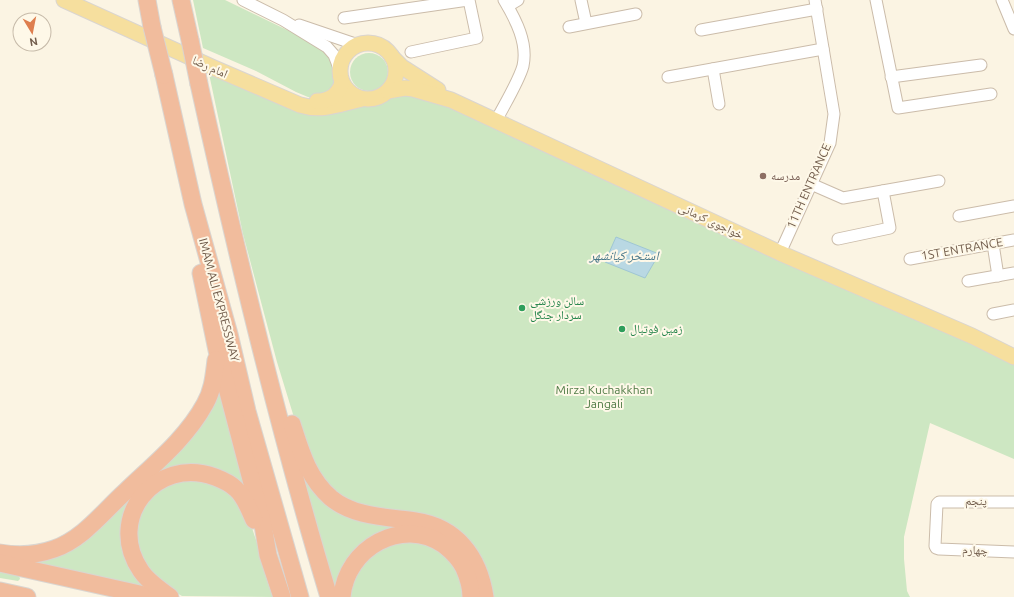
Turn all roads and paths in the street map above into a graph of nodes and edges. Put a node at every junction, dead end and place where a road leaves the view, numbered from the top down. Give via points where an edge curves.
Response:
1 (64, 0) edge
2 (83, 0) edge
3 (146, 0) edge
4 (180, 0) edge
5 (243, 0) edge
6 (469, 0) edge
7 (518, 0) edge
8 (581, 0) edge
9 (876, 0) edge
10 (1002, 0) edge
11 (1010, 0) edge
12 (506, 3) edge
13 (816, 5) edge
14 (1014, 10) edge
15 (636, 14) dead end
16 (344, 18) dead end
17 (283, 20) junction
18 (586, 23) junction
19 (569, 27) dead end
20 (1014, 29) edge
21 (701, 30) dead end
22 (358, 46) junction
23 (823, 49) junction
24 (411, 52) dead end
25 (392, 57) junction
26 (981, 65) dead end
27 (339, 68) junction
28 (713, 69) junction
29 (668, 77) dead end
30 (891, 77) junction
31 (342, 83) junction
32 (388, 91) junction
33 (991, 94) dead end
34 (362, 99) junction
35 (451, 100) junction
36 (720, 104) dead end
37 (496, 122) junction
38 (939, 181) dead end
39 (811, 184) junction
40 (883, 191) junction
41 (193, 204) junction
42 (1014, 206) edge
43 (959, 216) dead end
44 (838, 239) dead end
45 (1014, 240) edge
46 (993, 244) junction
47 (780, 253) junction
48 (910, 259) dead end
49 (1014, 273) edge
50 (998, 276) junction
51 (968, 282) dead end
52 (1014, 310) edge
53 (993, 314) dead end
54 (972, 336) junction
55 (260, 340) junction
56 (1014, 349) edge
57 (217, 350) junction
58 (1014, 357) edge
59 (1014, 502) edge
60 (936, 548) joint
61 (1014, 552) edge
62 (0, 553) edge
63 (268, 555) junction
64 (0, 563) edge
65 (0, 591) edge
66 (27, 597) edge
67 (153, 597) edge
68 (170, 597) edge
69 (282, 597) edge
70 (300, 597) edge
71 (329, 597) edge
72 (342, 597) edge
73 (471, 597) edge
74 (486, 597) edge

1 - 34 main road, امام رضا via 300,105 328,108
2 - 31 main road, امام رضا via 302,98 313,101 329,99 336,95
3 - 41 highway, IMAM ALI EXPRESSWAY, bridge
4 - 55 highway, bridge via 227,212
5 - 17 street
6 - 16 street
6 - 24 street via 477,38
7 - 12 street
8 - 18 street
9 - 30 street
10 - 20 street
11 - 14 street
12 - 37 street via 522,37 523,67
13 - 21 street
13 - 23 street, 11TH ENTRANCE
15 - 18 street
17 - 22 street
17 - 27 street via 327,47 334,55
18 - 19 street
22 - 25 main road via 374,44
22 - 27 main road via 346,53
23 - 28 street
23 - 39 street, 11TH ENTRANCE via 834,114 830,142
25 - 32 main road via 396,71
25 - 35 main road via 402,67
26 - 30 street
27 - 31 main road
28 - 29 street
28 - 36 street
30 - 33 street via 898,108
31 - 34 main road via 351,94
32 - 34 main road via 374,99
32 - 35 main road via 413,89
35 - 37 main road, خواجوی کرمانی
37 - 47 main road, خواجوی کرمانی
38 - 40 street
39 - 40 street via 843,198
39 - 47 street, 11TH ENTRANCE
40 - 44 street via 890,228
41 - 57 highway via 200,267
41 - 70 highway, IMAM ALI EXPRESSWAY via 229,334 247,411
42 - 43 street
45 - 46 street, 1ST ENTRANCE
46 - 48 street, 1ST ENTRANCE
46 - 50 street
47 - 54 main road, خواجوی کرمانی
49 - 50 street
50 - 51 street
52 - 53 street
54 - 56 main road
54 - 58 main road
55 - 71 highway via 282,430
55 - 74 highway via 274,370 303,457 318,485 332,499 354,511 416,521 450,534 460,541 472,557
57 - 62 highway via 213,384 199,414 166,452 98,518 76,537 55,549 24,555
57 - 63 highway via 263,525
59 - 60 street, پنجم via 939,502
60 - 61 street, چهارم
63 - 68 highway via 243,497 226,481 198,472 184,472 162,478 146,491 135,507 130,524 129,542 141,572
63 - 69 highway
64 - 67 highway
65 - 66 highway
72 - 73 highway via 348,573 364,552 377,542 406,534 429,538 451,551 466,572

